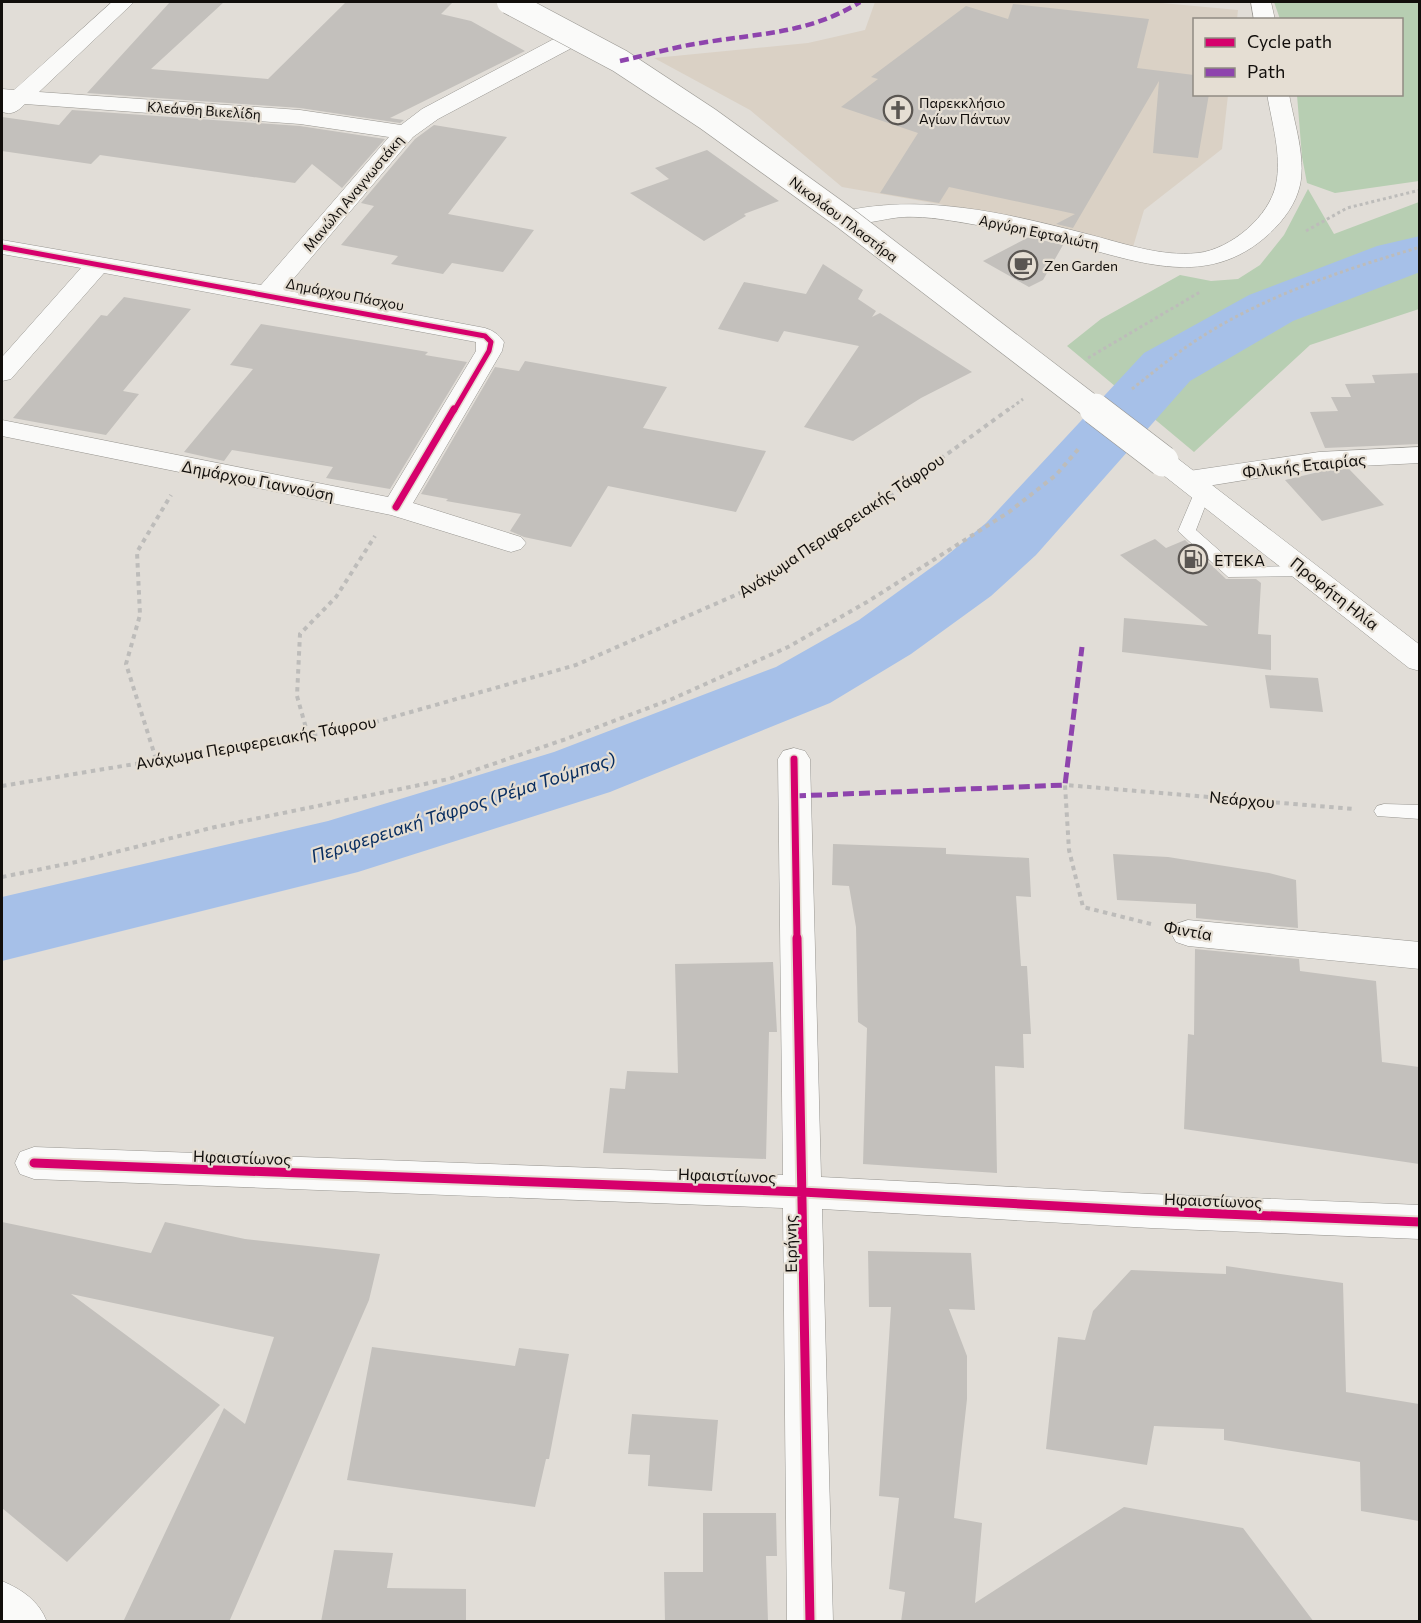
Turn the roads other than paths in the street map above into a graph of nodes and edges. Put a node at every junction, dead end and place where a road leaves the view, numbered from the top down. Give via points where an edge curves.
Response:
1 (124, 2) edge
2 (509, 2) edge
3 (1260, 2) edge
4 (1264, 18) edge
5 (575, 38) junction
6 (1278, 96) edge
7 (10, 97) edge
8 (2, 115) edge
9 (405, 132) junction
10 (844, 218) junction
11 (2, 247) edge
12 (99, 263) junction
13 (267, 294) junction
14 (2, 373) edge
15 (2, 428) edge
16 (1419, 455) edge
17 (1163, 461) joint
18 (1196, 485) junction
19 (396, 507) junction
20 (511, 543) dead end
21 (1308, 572) junction
22 (1419, 661) edge
23 (794, 759) dead end
24 (1384, 811) road end
25 (1419, 812) edge
26 (1188, 933) road end
27 (1419, 956) edge
28 (34, 1163) dead end
29 (802, 1192) junction
30 (1419, 1222) edge
31 (2, 1603) edge
32 (25, 1622) edge
33 (810, 1622) edge

1 - 7 street
2 - 5 street, Νικολάου Πλαστήρα, bridge
3 - 4 street
5 - 9 street, Μανώλη Αναγνωστάκη via 430,114
5 - 10 street, Νικολάου Πλαστήρα, bridge via 620,61 708,119
6 - 10 street, Αργύρη Εφταλιώτη via 1289,171 1286,195 1261,227 1215,257 1193,261 1167,259 940,212 893,210
7 - 8 street
7 - 9 street, Κλεάνθη Βικελίδη via 292,117
9 - 13 street, Μανώλη Αναγνωστάκη
10 - 17 street, Νικολάου Πλαστήρα, bridge
11 - 12 street, Δημάρχου Πάσχου
12 - 13 street, Δημάρχου Πάσχου
12 - 14 street
13 - 19 street, Δημάρχου Πάσχου via 468,331 489,339 489,351
15 - 19 street, Δημάρχου Γιαννούση
16 - 18 street, Φιλικής Εταιρίας via 1319,460
17 - 18 street, Προφήτη Ηλία
18 - 21 street, Προφήτη Ηλία
18 - 21 lane via 1187,531 1234,573
19 - 20 street, Δημάρχου Γιαννούση
21 - 22 street, Προφήτη Ηλία
23 - 29 street, Ειρήνης
24 - 25 lane
26 - 27 street, Φιντία
28 - 29 street, Ηφαιστίωνος
29 - 30 street, Ηφαιστίωνος
29 - 33 street, Ειρήνης
31 - 32 street

